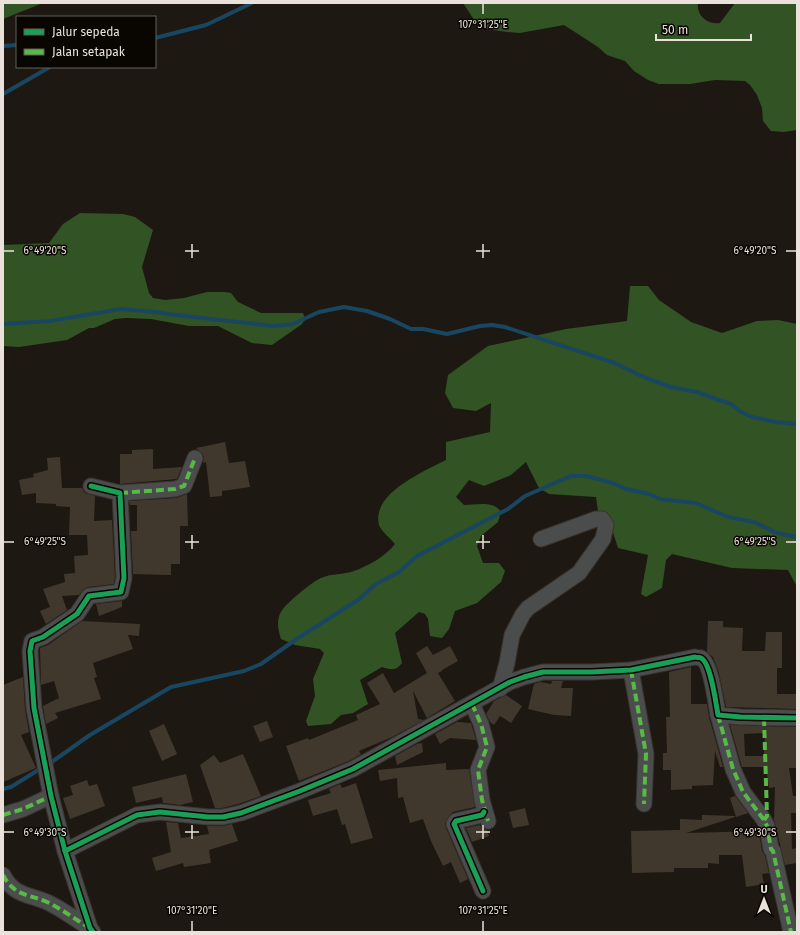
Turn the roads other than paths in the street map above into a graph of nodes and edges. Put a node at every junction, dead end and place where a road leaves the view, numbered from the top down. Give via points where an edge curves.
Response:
1 (195, 458) dead end
2 (91, 486) dead end
3 (120, 493) junction
4 (541, 539) dead end
5 (631, 670) junction
6 (500, 689) junction
7 (472, 704) junction
8 (718, 715) junction
9 (797, 718) edge
10 (51, 796) junction
11 (644, 804) dead end
12 (3, 815) edge
13 (65, 850) junction
14 (3, 875) edge
15 (483, 891) dead end
16 (92, 930) edge
17 (791, 932) edge

1 - 3 street via 184,486 175,489
2 - 3 street
3 - 10 street via 124,578 121,592 89,596 77,614 43,637 32,641 31,645 34,708
4 - 6 street via 596,519 602,519 606,525 603,539 580,573 522,614 512,635
5 - 6 street via 543,672 510,682
5 - 8 street via 701,658 711,677
5 - 11 street via 646,754
6 - 7 street
7 - 13 street via 353,769 241,813 223,817 160,812 137,815
7 - 15 street via 487,747 478,770 486,817 482,815 456,821 454,824
8 - 9 street
8 - 17 street via 733,769 743,792 767,826 770,850 773,850
10 - 12 street
10 - 13 street
13 - 16 street
14 - 16 street via 8,884 21,894 47,902

